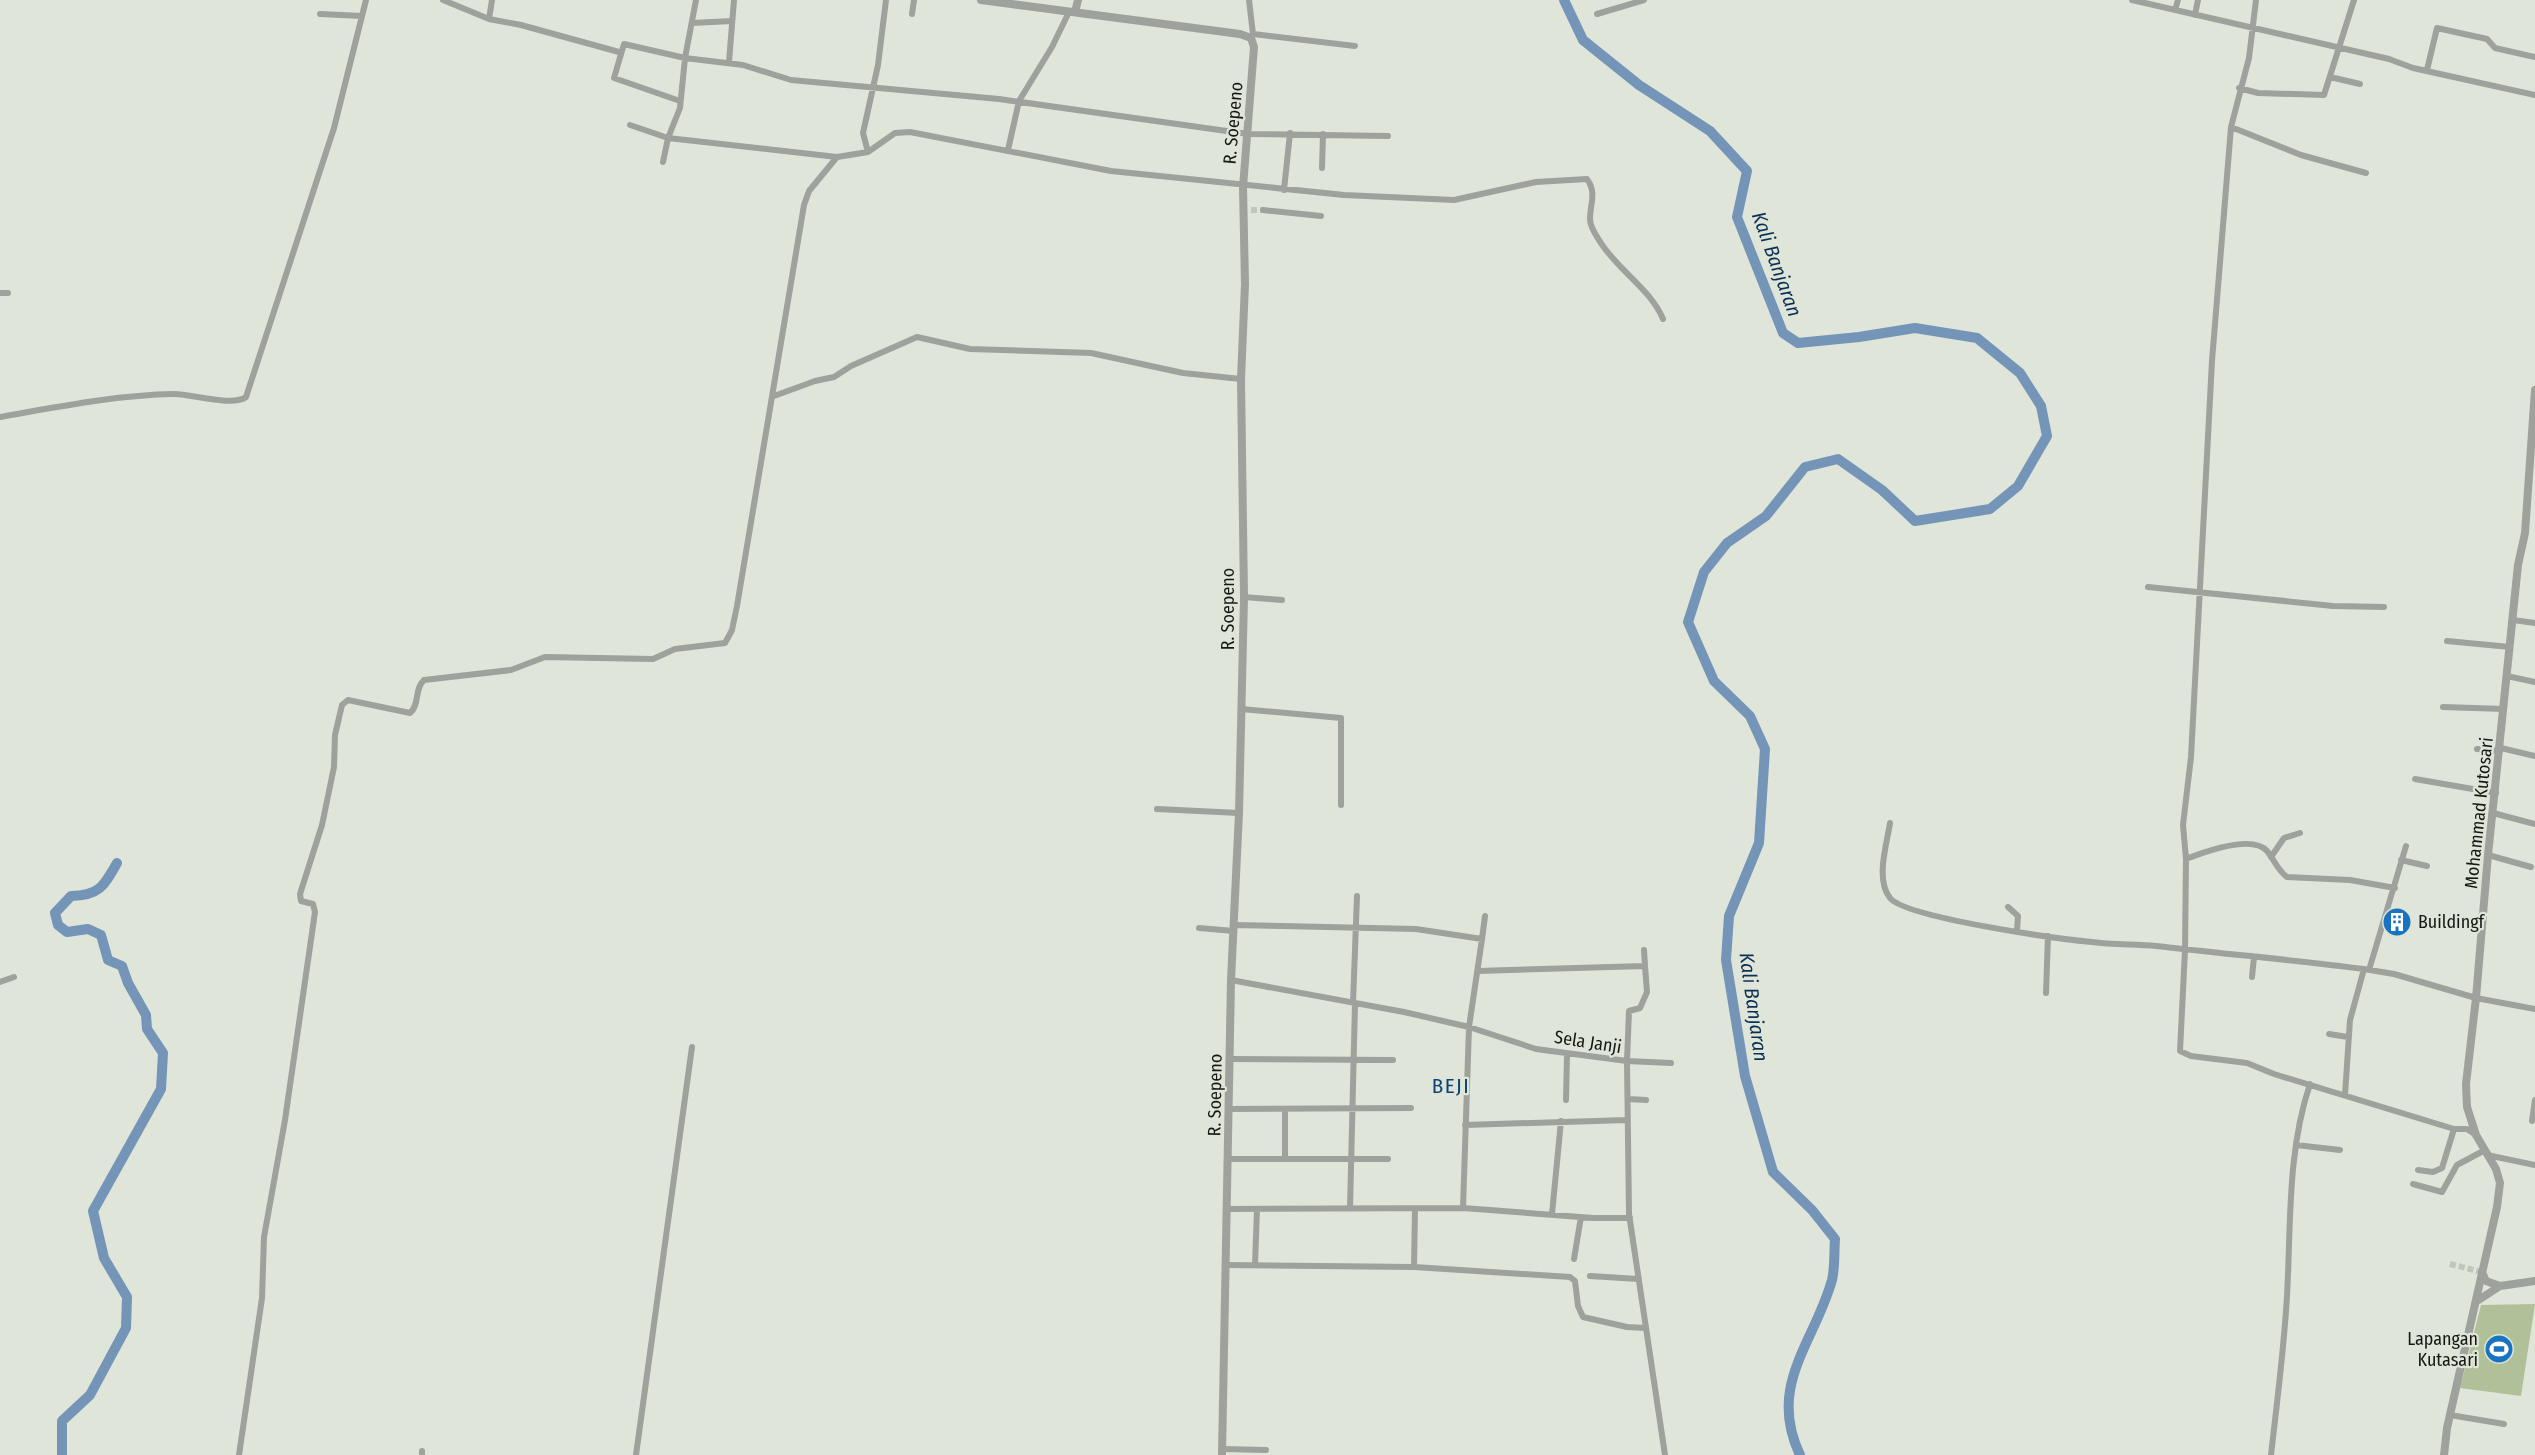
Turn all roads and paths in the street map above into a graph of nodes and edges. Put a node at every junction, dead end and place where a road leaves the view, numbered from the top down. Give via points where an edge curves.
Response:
1 (366, 0) edge
2 (443, 0) edge
3 (492, 0) edge
4 (696, 0) edge
5 (734, 0) edge
6 (886, 0) edge
7 (914, 0) edge
8 (981, 0) edge
9 (1078, 0) edge
10 (1249, 0) edge
11 (1644, 0) edge
12 (2132, 0) edge
13 (2178, 0) edge
14 (2198, 0) edge
15 (2256, 0) edge
16 (2354, 0) edge
17 (2145, 1) edge
18 (2175, 10) junction
19 (1072, 12) junction
20 (320, 14) dead end
21 (912, 14) dead end
22 (1598, 14) dead end
23 (2195, 15) junction
24 (362, 16) junction
25 (489, 19) junction
26 (732, 21) junction
27 (692, 23) junction
28 (2253, 30) junction
29 (1252, 36) junction
30 (1355, 46) dead end
31 (2340, 48) junction
32 (619, 52) junction
33 (2535, 57) edge
34 (685, 58) junction
35 (2248, 58) junction
36 (2256, 61) dead end
37 (729, 62) junction
38 (2427, 70) junction
39 (2330, 77) junction
40 (2360, 84) dead end
41 (874, 87) junction
42 (2239, 88) junction
43 (2535, 95) edge
44 (680, 101) junction
45 (1020, 101) junction
46 (630, 125) dead end
47 (2231, 127) junction
48 (1248, 134) junction
49 (1290, 134) junction
50 (1323, 134) junction
51 (1388, 136) dead end
52 (668, 138) junction
53 (1008, 150) junction
54 (868, 152) junction
55 (837, 157) junction
56 (663, 162) dead end
57 (1322, 168) dead end
58 (2366, 173) dead end
59 (1243, 187) junction
60 (1284, 190) junction
61 (1263, 210) tunnel mouth
62 (1321, 216) dead end
63 (1663, 319) dead end
64 (1241, 379) junction
65 (2535, 390) edge
66 (774, 396) junction
67 (0, 417) edge
68 (2148, 587) dead end
69 (2201, 592) junction
70 (1244, 597) junction
71 (1282, 600) dead end
72 (2384, 607) dead end
73 (2513, 620) junction
74 (2535, 623) edge
75 (2447, 641) dead end
76 (2510, 647) junction
77 (2507, 676) junction
78 (2535, 682) edge
79 (2443, 707) dead end
80 (2504, 709) junction
81 (1241, 710) junction
82 (2477, 749) dead end
83 (2500, 749) junction
84 (2535, 756) edge
85 (2415, 779) dead end
86 (2496, 793) junction
87 (1341, 805) dead end
88 (1157, 809) dead end
89 (1239, 813) junction
90 (2493, 813) junction
91 (1890, 823) dead end
92 (2535, 824) edge
93 (2300, 833) dead end
94 (2406, 846) dead end
95 (2488, 855) junction
96 (2271, 857) junction
97 (2186, 860) junction
98 (2401, 860) junction
99 (2427, 866) dead end
100 (2531, 867) dead end
101 (2395, 888) junction
102 (1357, 896) dead end
103 (2008, 907) dead end
104 (1485, 916) dead end
105 (1199, 928) dead end
106 (1234, 928) junction
107 (1356, 928) junction
108 (2017, 931) junction
109 (2048, 936) junction
110 (1482, 939) junction
111 (1644, 950) dead end
112 (2185, 950) junction
113 (2254, 957) junction
114 (1645, 966) junction
115 (2366, 969) junction
116 (1478, 971) junction
117 (14, 977) dead end
118 (2252, 977) dead end
119 (1231, 980) junction
120 (0, 982) edge
121 (2046, 993) dead end
122 (2476, 998) junction
123 (1354, 1003) junction
124 (2535, 1009) edge
125 (1469, 1027) junction
126 (2329, 1034) dead end
127 (2348, 1037) junction
128 (692, 1047) dead end
129 (1567, 1055) junction
130 (1231, 1059) junction
131 (1353, 1060) junction
132 (1393, 1060) dead end
133 (1627, 1061) junction
134 (1671, 1064) dead end
135 (2310, 1084) junction
136 (2345, 1095) junction
137 (1628, 1099) junction
138 (1566, 1100) dead end
139 (1646, 1100) dead end
140 (2535, 1100) edge
141 (1411, 1108) dead end
142 (1229, 1109) junction
143 (1285, 1109) junction
144 (1351, 1109) junction
145 (1627, 1120) junction
146 (1561, 1121) junction
147 (2532, 1121) dead end
148 (1465, 1125) junction
149 (2454, 1129) junction
150 (2476, 1135) junction
151 (2296, 1145) junction
152 (2340, 1150) dead end
153 (2486, 1153) junction
154 (1228, 1159) junction
155 (1285, 1159) junction
156 (1351, 1159) junction
157 (1388, 1159) dead end
158 (2535, 1165) edge
159 (2418, 1170) dead end
160 (2413, 1184) dead end
161 (1463, 1208) junction
162 (1227, 1209) junction
163 (1257, 1209) junction
164 (1350, 1209) junction
165 (1415, 1209) junction
166 (1552, 1214) junction
167 (1581, 1217) junction
168 (1630, 1218) junction
169 (1574, 1259) dead end
170 (1226, 1265) junction
171 (1255, 1265) junction
172 (1414, 1267) junction
173 (2482, 1272) junction
174 (1590, 1276) dead end
175 (1638, 1279) junction
176 (2535, 1281) edge
177 (2500, 1286) junction
178 (2477, 1301) junction
179 (1646, 1328) junction
180 (2450, 1415) junction
181 (2504, 1424) dead end
182 (1266, 1450) dead end
183 (1222, 1452) edge
184 (240, 1455) edge
185 (636, 1455) edge
186 (1665, 1455) edge
187 (2271, 1455) edge
188 (2444, 1455) edge

1 - 24 street
2 - 25 street
3 - 25 street
4 - 27 street
5 - 26 street
6 - 41 street
7 - 21 street
8 - 19 street
9 - 19 street
10 - 29 street
11 - 22 street
12 - 17 street
13 - 18 street
14 - 23 street
15 - 28 street
16 - 31 street
17 - 18 street
18 - 23 street
19 - 29 street
19 - 45 street
20 - 24 street
23 - 28 street
24 - 67 street via 334,128 246,398 235,402 173,394
25 - 32 street via 521,24
26 - 27 street
26 - 37 street
27 - 34 street
28 - 31 street
28 - 35 street
29 - 30 street
29 - 48 street, R. Soepeno
31 - 38 street
31 - 39 street
32 - 34 street via 626,44
32 - 44 street via 614,78
33 - 38 street via 2495,48 2487,39 2437,28
34 - 37 street
34 - 44 street
35 - 36 street
35 - 42 street
37 - 41 street via 791,80
38 - 43 street
39 - 40 street
39 - 42 street via 2321,96 2258,93
41 - 45 street
41 - 54 street via 863,133
42 - 47 street
44 - 52 street
45 - 48 street
45 - 53 street
46 - 52 street
47 - 58 street via 2301,155
47 - 69 street via 2208,417
48 - 49 street
48 - 59 street, R. Soepeno
49 - 50 street
49 - 60 street
50 - 51 street
50 - 57 street
52 - 55 street
52 - 56 street
53 - 54 street via 901,132
53 - 59 street via 1112,171
54 - 55 street
55 - 66 street via 808,191 804,205
59 - 60 street
59 - 64 street, R. Soepeno via 1246,209
60 - 63 street via 1454,200 1536,182 1587,179 1594,200 1590,223 1599,241 1620,270 1659,309
61 - 62 street
64 - 66 street via 1183,373 1091,353 970,348 917,337 834,377
64 - 70 street, R. Soepeno
65 - 73 street, Mohammad Kutosari via 2525,533
66 - 184 street via 737,606 725,643 675,649 653,659 545,657 511,670 424,680 410,713 348,700 342,705 324,813 300,894 301,901 313,904 315,912 264,1237 262,1298
68 - 69 street
69 - 72 street via 2333,606
69 - 97 street via 2183,825
70 - 71 street
70 - 81 street, R. Soepeno
73 - 74 street
73 - 76 street, Mohammad Kutosari
75 - 76 street
76 - 77 street, Mohammad Kutosari
77 - 78 street
77 - 80 street, Mohammad Kutosari
79 - 80 street
80 - 83 street, Mohammad Kutosari
81 - 87 street via 1341,718
81 - 89 street, R. Soepeno
82 - 83 street
83 - 84 street
83 - 86 street, Mohammad Kutosari
85 - 86 street
86 - 90 street, Mohammad Kutosari
88 - 89 street
89 - 106 street, R. Soepeno
90 - 92 street
90 - 95 street, Mohammad Kutosari
91 - 108 street via 1883,885 1895,904
93 - 96 street via 2284,838
94 - 98 street
95 - 100 street
95 - 122 street, Mohammad Kutosari
96 - 97 street via 2265,848 2250,844 2212,849
96 - 101 street via 2287,877 2350,880
97 - 112 street
98 - 99 street
98 - 101 street
101 - 115 street
102 - 107 street
103 - 108 street via 2018,916
104 - 110 street
105 - 106 street
106 - 107 street
106 - 119 street, R. Soepeno
107 - 110 street via 1416,928
107 - 123 street
108 - 109 street
109 - 112 street
109 - 121 street
110 - 116 street
111 - 114 street
112 - 113 street
112 - 135 street via 2179,1041 2182,1054 2247,1063
113 - 115 street
113 - 118 street
114 - 116 street
114 - 133 street via 1646,997 1640,1008 1629,1011
115 - 122 street
115 - 127 street
116 - 125 street
117 - 120 street
119 - 123 street, Sela Janji
119 - 130 street, R. Soepeno
122 - 124 street
122 - 150 street, Mohammad Kutosari via 2466,1084 2467,1107
123 - 125 street, Sela Janji
123 - 131 street
125 - 129 street, Sela Janji
125 - 148 street
126 - 127 street
127 - 136 street
128 - 185 street
129 - 133 street, Sela Janji
129 - 138 street
130 - 131 street
130 - 142 street, R. Soepeno
131 - 132 street
131 - 144 street
133 - 134 street
133 - 137 street, Sela Janji
135 - 136 street
135 - 151 street
136 - 149 street
137 - 139 street
137 - 145 street, Sela Janji
140 - 147 street
141 - 144 street
142 - 143 street
142 - 154 street, R. Soepeno
143 - 144 street
143 - 155 street
144 - 156 street
145 - 146 street
145 - 168 street, Sela Janji
146 - 148 street
146 - 166 street
148 - 161 street
149 - 150 street via 2467,1129
149 - 159 street via 2442,1168 2430,1173
150 - 153 street, Mohammad Kutosari
151 - 152 street
151 - 187 street via 2287,1298
153 - 158 street
153 - 160 street via 2457,1165 2442,1192
153 - 173 street, Mohammad Kutosari via 2500,1183
154 - 155 street
154 - 162 street, R. Soepeno
155 - 156 street
156 - 157 street
156 - 164 street
161 - 165 street
161 - 166 street
162 - 163 street
162 - 170 street, R. Soepeno
163 - 164 street
163 - 171 street
164 - 165 street
165 - 172 street
166 - 167 street
167 - 168 street
167 - 169 street
168 - 175 street, Sela Janji
170 - 171 street
170 - 183 street, R. Soepeno
171 - 172 street
172 - 179 street via 1570,1277 1575,1281 1583,1317 1627,1328
173 - 177 street via 2486,1281
173 - 178 street, Mohammad Kutosari
174 - 175 street
175 - 179 street, Sela Janji
176 - 177 street
177 - 178 street
178 - 180 street, Mohammad Kutosari
179 - 186 street, Sela Janji
180 - 181 street
180 - 188 street, Mohammad Kutosari
182 - 183 street

